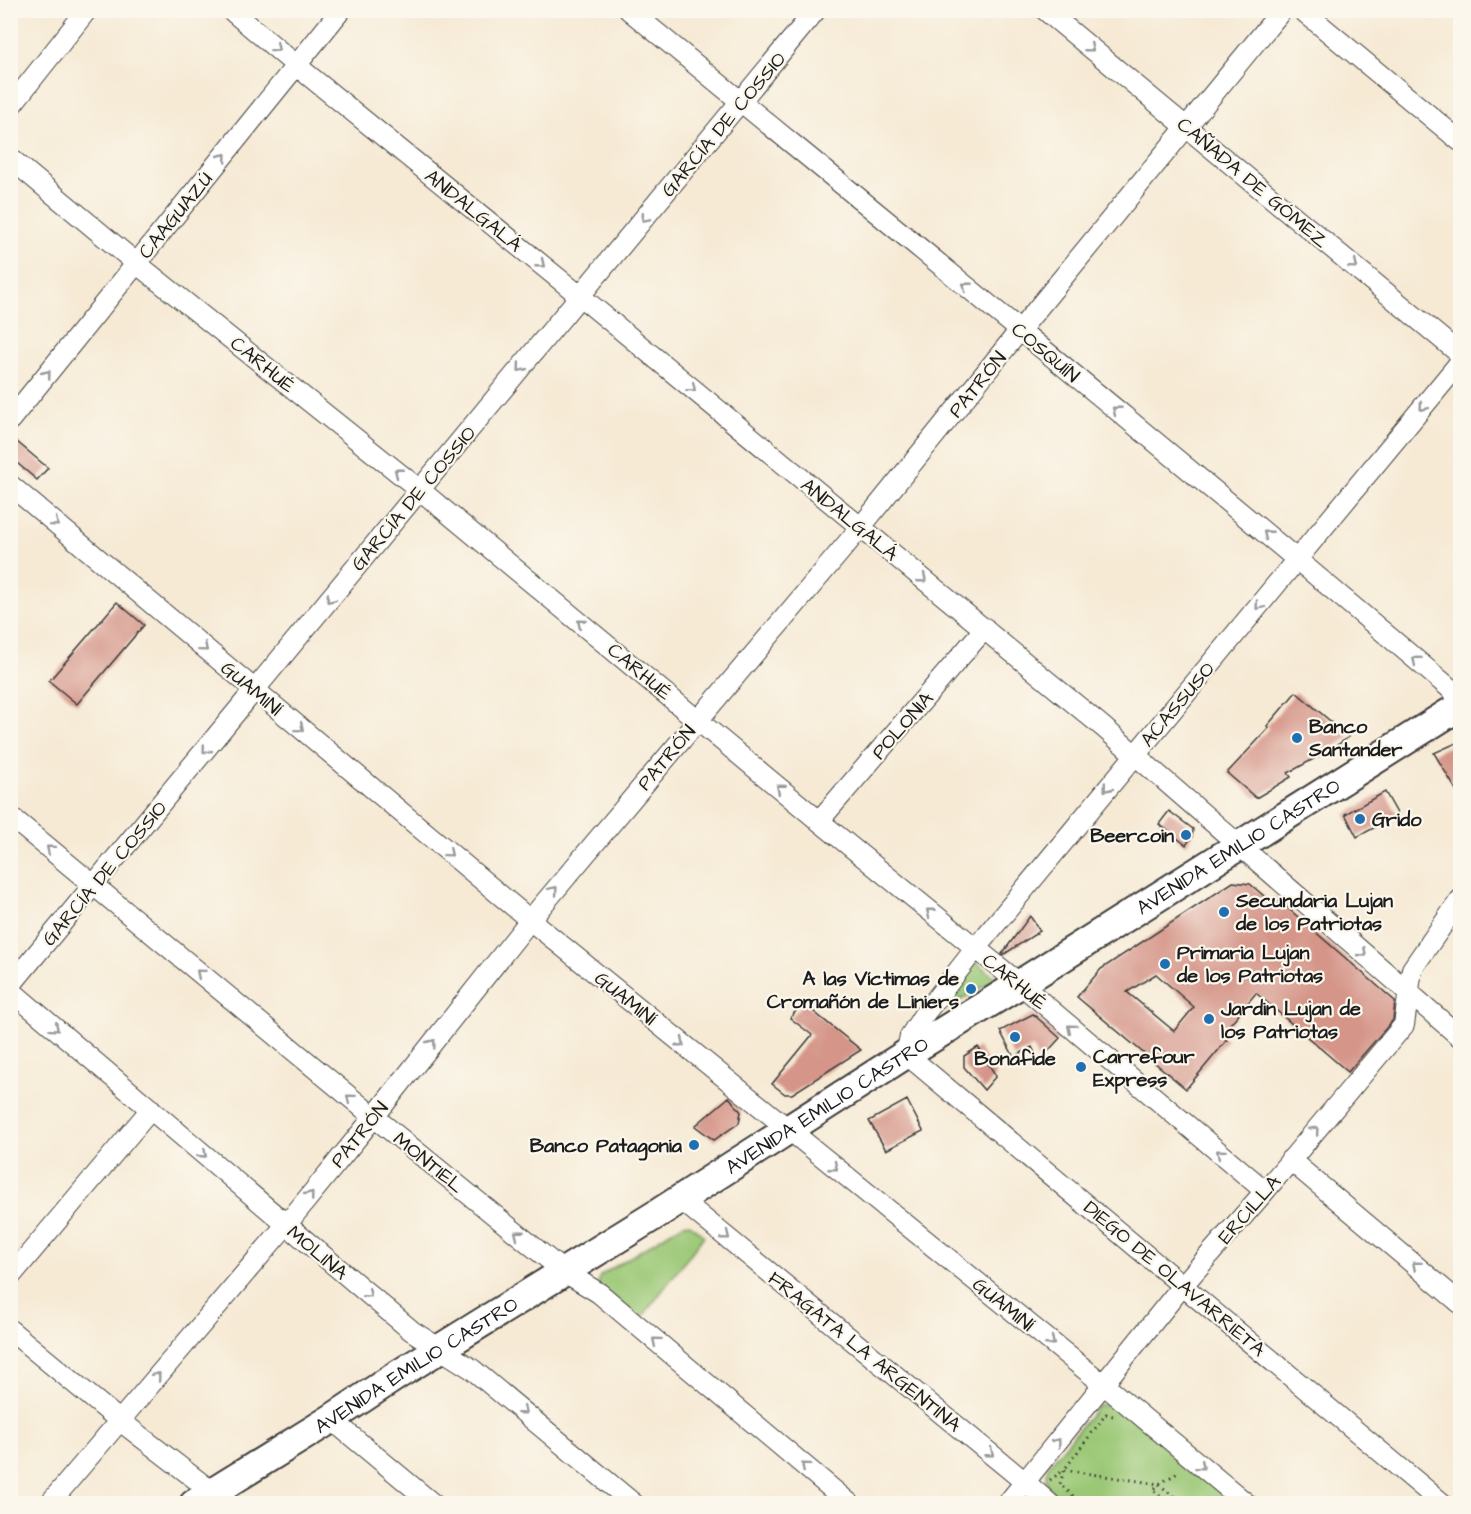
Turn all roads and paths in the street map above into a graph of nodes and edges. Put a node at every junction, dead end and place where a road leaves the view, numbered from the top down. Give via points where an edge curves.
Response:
1 (87, 10) edge
2 (231, 10) edge
3 (341, 10) edge
4 (629, 10) edge
5 (816, 10) edge
6 (1045, 10) edge
7 (1282, 10) edge
8 (1302, 10) edge
9 (297, 66) junction
10 (741, 102) junction
11 (10, 107) edge
12 (1186, 127) junction
13 (1461, 141) edge
14 (10, 158) edge
15 (136, 263) junction
16 (580, 296) junction
17 (1020, 330) junction
18 (1461, 354) edge
19 (1461, 362) edge
20 (10, 420) edge
21 (10, 485) edge
22 (420, 490) junction
23 (860, 528) junction
24 (1297, 559) junction
25 (985, 628) junction
26 (255, 690) junction
27 (1461, 698) edge
28 (1461, 706) edge
29 (698, 719) junction
30 (1135, 754) junction
31 (10, 816) edge
32 (819, 821) junction
33 (1240, 845) junction
34 (94, 885) junction
35 (1461, 900) edge
36 (530, 920) junction
37 (975, 949) junction
38 (1020, 984) junction
39 (10, 988) edge
40 (1409, 993) junction
41 (1461, 1037) edge
42 (906, 1054) junction
43 (151, 1109) junction
44 (374, 1117) junction
45 (788, 1130) junction
46 (1290, 1160) junction
47 (1265, 1191) junction
48 (680, 1199) junction
49 (286, 1225) junction
50 (563, 1271) junction
51 (10, 1277) edge
52 (1183, 1285) junction
53 (1461, 1303) edge
54 (10, 1330) edge
55 (439, 1349) junction
56 (1103, 1384) junction
57 (1120, 1417) dead end
58 (331, 1419) junction
59 (119, 1420) junction
60 (1064, 1470) junction
61 (1179, 1472) dead end
62 (1025, 1482) junction
63 (1159, 1484) junction
64 (1161, 1497) junction
65 (212, 1499) edge
66 (49, 1503) edge
67 (433, 1503) edge
68 (634, 1503) edge
69 (850, 1503) edge
70 (1006, 1503) edge
71 (1050, 1503) edge
72 (1082, 1503) edge
73 (1162, 1503) edge
74 (1247, 1503) edge
75 (1443, 1503) edge

1 - 11 street
2 -> 9 street, ANDALGALÁ
3 - 9 street, CAAGUAZÚ
4 - 10 street, COSQUÍN
5 - 10 street, GARCÍA DE COSSIO
6 -> 12 street, CAÑADA DE GÓMEZ
7 - 12 street, PATRÓN
8 - 13 street
15 -> 9 street, CAAGUAZÚ
9 -> 16 street, ANDALGALÁ
10 -> 16 street, GARCÍA DE COSSIO
17 -> 10 street, COSQUÍN
12 - 17 street, PATRÓN
12 -> 18 street, CAÑADA DE GÓMEZ
14 - 15 street, CARHUÉ
20 -> 15 street, CAAGUAZÚ
22 -> 15 street, CARHUÉ
16 -> 22 street, GARCÍA DE COSSIO
16 -> 23 street, ANDALGALÁ
17 - 23 street, PATRÓN
24 -> 17 street, COSQUÍN
19 -> 24 street, ACASSUSO
21 -> 26 street, GUAMINÍ
22 -> 26 street, GARCÍA DE COSSIO
29 -> 22 street, CARHUÉ
23 -> 25 street, ANDALGALÁ
23 - 29 street, PATRÓN
27 -> 24 street, COSQUÍN
24 -> 30 street, ACASSUSO
25 - 30 street, ANDALGALÁ
25 - 32 street, POLONIA
26 -> 34 street, GARCÍA DE COSSIO
26 -> 36 street, GUAMINÍ
28 - 33 main road, AVENIDA EMILIO CASTRO
32 -> 29 street, CARHUÉ
36 -> 29 street, PATRÓN
30 - 33 street, ANDALGALÁ
30 -> 37 street, ACASSUSO
34 -> 31 street, MONTIEL
37 -> 32 street, CARHUÉ
33 - 38 main road, AVENIDA EMILIO CASTRO
33 -> 40 street, ANDALGALÁ
34 - 39 street, GARCÍA DE COSSIO
44 -> 34 street, MONTIEL
35 - 40 street, ERCILLA via 1412,969
44 -> 36 street, PATRÓN
36 -> 45 street, GUAMINÍ
37 - 38 street, CARHUÉ
37 - 42 street, ACASSUSO via 922,1017 910,1036
38 - 42 main road, AVENIDA EMILIO CASTRO
47 -> 38 street, CARHUÉ
39 -> 43 street, MOLINA
40 - 41 street, ANDALGALÁ
46 -> 40 street, ERCILLA via 1404,1025
42 - 45 main road, AVENIDA EMILIO CASTRO
42 - 52 street, DIEGO DE OLAVARRIETA
43 -> 49 street, MOLINA
43 - 51 street
49 -> 44 street, PATRÓN
50 -> 44 street, MONTIEL
45 - 48 main road, AVENIDA EMILIO CASTRO
45 -> 56 street, GUAMINÍ
46 - 47 street, ERCILLA
53 -> 46 street
47 - 52 street, ERCILLA
48 - 50 main road, AVENIDA EMILIO CASTRO
48 -> 62 street, FRAGATA LA ARGENTINA
49 -> 55 street, MOLINA via 412,1331
59 -> 49 street, PATRÓN
50 - 55 main road, AVENIDA EMILIO CASTRO
69 -> 50 street, MONTIEL via 598,1293
52 - 56 street, ERCILLA
52 - 75 street, DIEGO DE OLAVARRIETA
54 - 59 street
55 - 58 main road, AVENIDA EMILIO CASTRO
55 -> 68 street, MOLINA via 472,1369
62 -> 56 street, ERCILLA
56 -> 74 street, GUAMINÍ
57 - 60 path via 1106,1414
58 - 65 main road, AVENIDA EMILIO CASTRO
58 - 67 street
59 - 65 street
59 - 66 street, PATRÓN
60 - 62 path via 1046,1483
60 - 63 path
60 - 72 path via 1060,1484
61 - 63 path
62 - 70 street, ERCILLA
62 - 71 street, FRAGATA LA ARGENTINA
63 - 64 path via 1153,1490
63 - 64 path via 1173,1496 1167,1502
64 - 73 path

